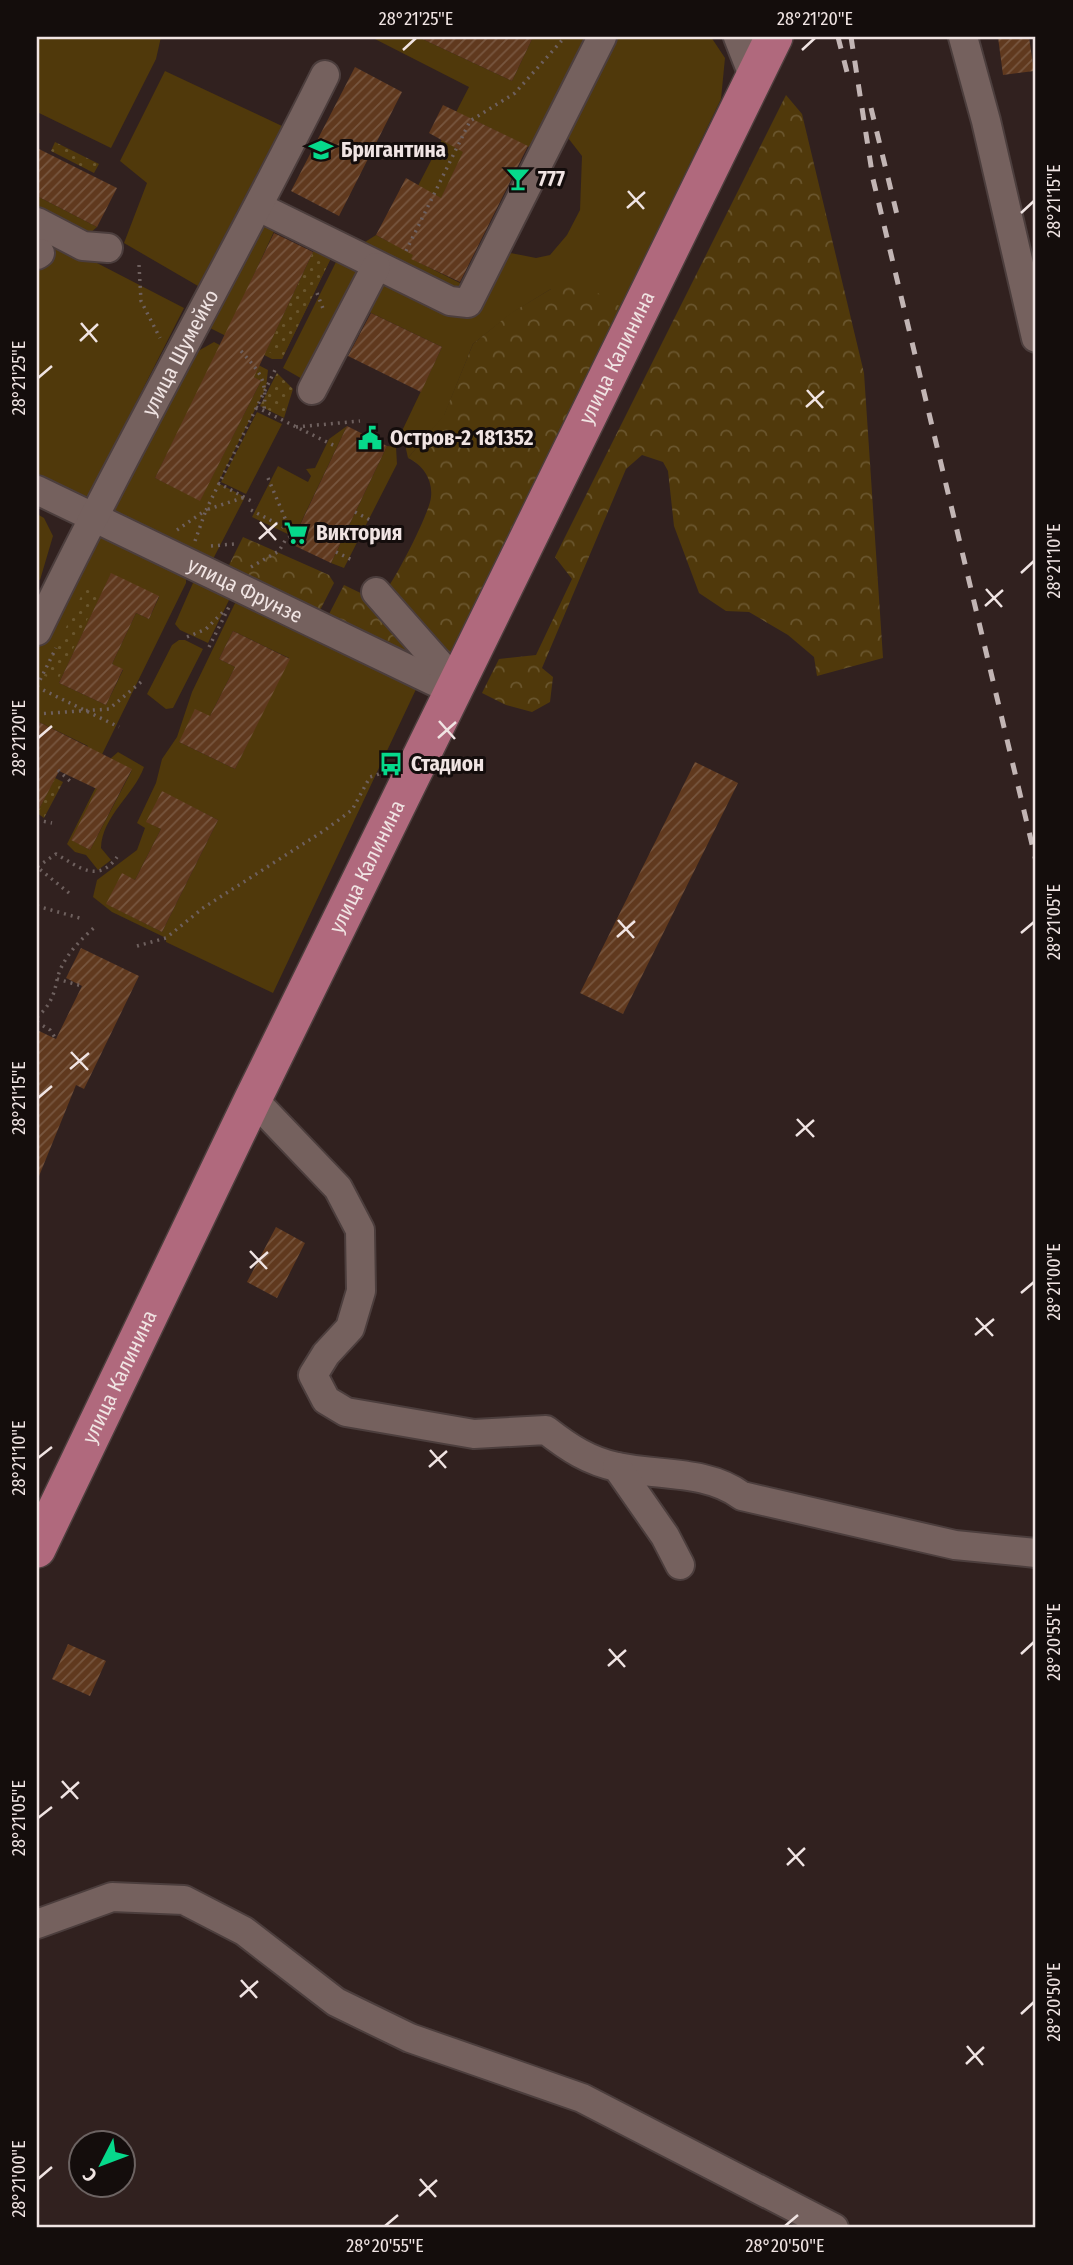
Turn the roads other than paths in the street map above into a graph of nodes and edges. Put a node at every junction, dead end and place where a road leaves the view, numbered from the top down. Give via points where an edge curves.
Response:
1 (602, 37) edge
2 (738, 37) edge
3 (774, 37) edge
4 (963, 37) edge
5 (325, 75) dead end
6 (754, 78) junction
7 (259, 207) junction
8 (37, 222) edge
9 (108, 248) dead end
10 (385, 271) junction
11 (1036, 338) edge
12 (312, 390) dead end
13 (37, 490) edge
14 (92, 517) junction
15 (376, 592) dead end
16 (37, 631) edge
17 (455, 687) junction
18 (253, 1099) junction
19 (617, 1467) junction
20 (37, 1549) edge
21 (1036, 1553) edge
22 (680, 1565) dead end
23 (37, 1924) edge
24 (834, 2228) edge

1 - 10 street via 468,303 450,301
2 - 6 street
3 - 6 main road, улица Калинина
4 - 11 street
5 - 7 street, улица Шумейко
6 - 17 main road, улица Калинина
7 - 10 street
7 - 14 street, улица Шумейко
8 - 9 street via 83,246
10 - 12 street
13 - 14 street, улица Фрунзе
14 - 16 street, улица Шумейко
14 - 17 street, улица Фрунзе via 186,562 234,596
15 - 17 street
17 - 18 main road, улица Калинина
18 - 19 street via 338,1188 360,1230 361,1291 350,1328 313,1375 327,1400 346,1412 474,1434 547,1430 576,1454
18 - 20 main road, улица Калинина
19 - 21 street via 728,1485 742,1496 954,1545
19 - 22 street via 665,1535
23 - 24 street via 112,1897 184,1900 244,1931 336,2002 410,2038 582,2098

